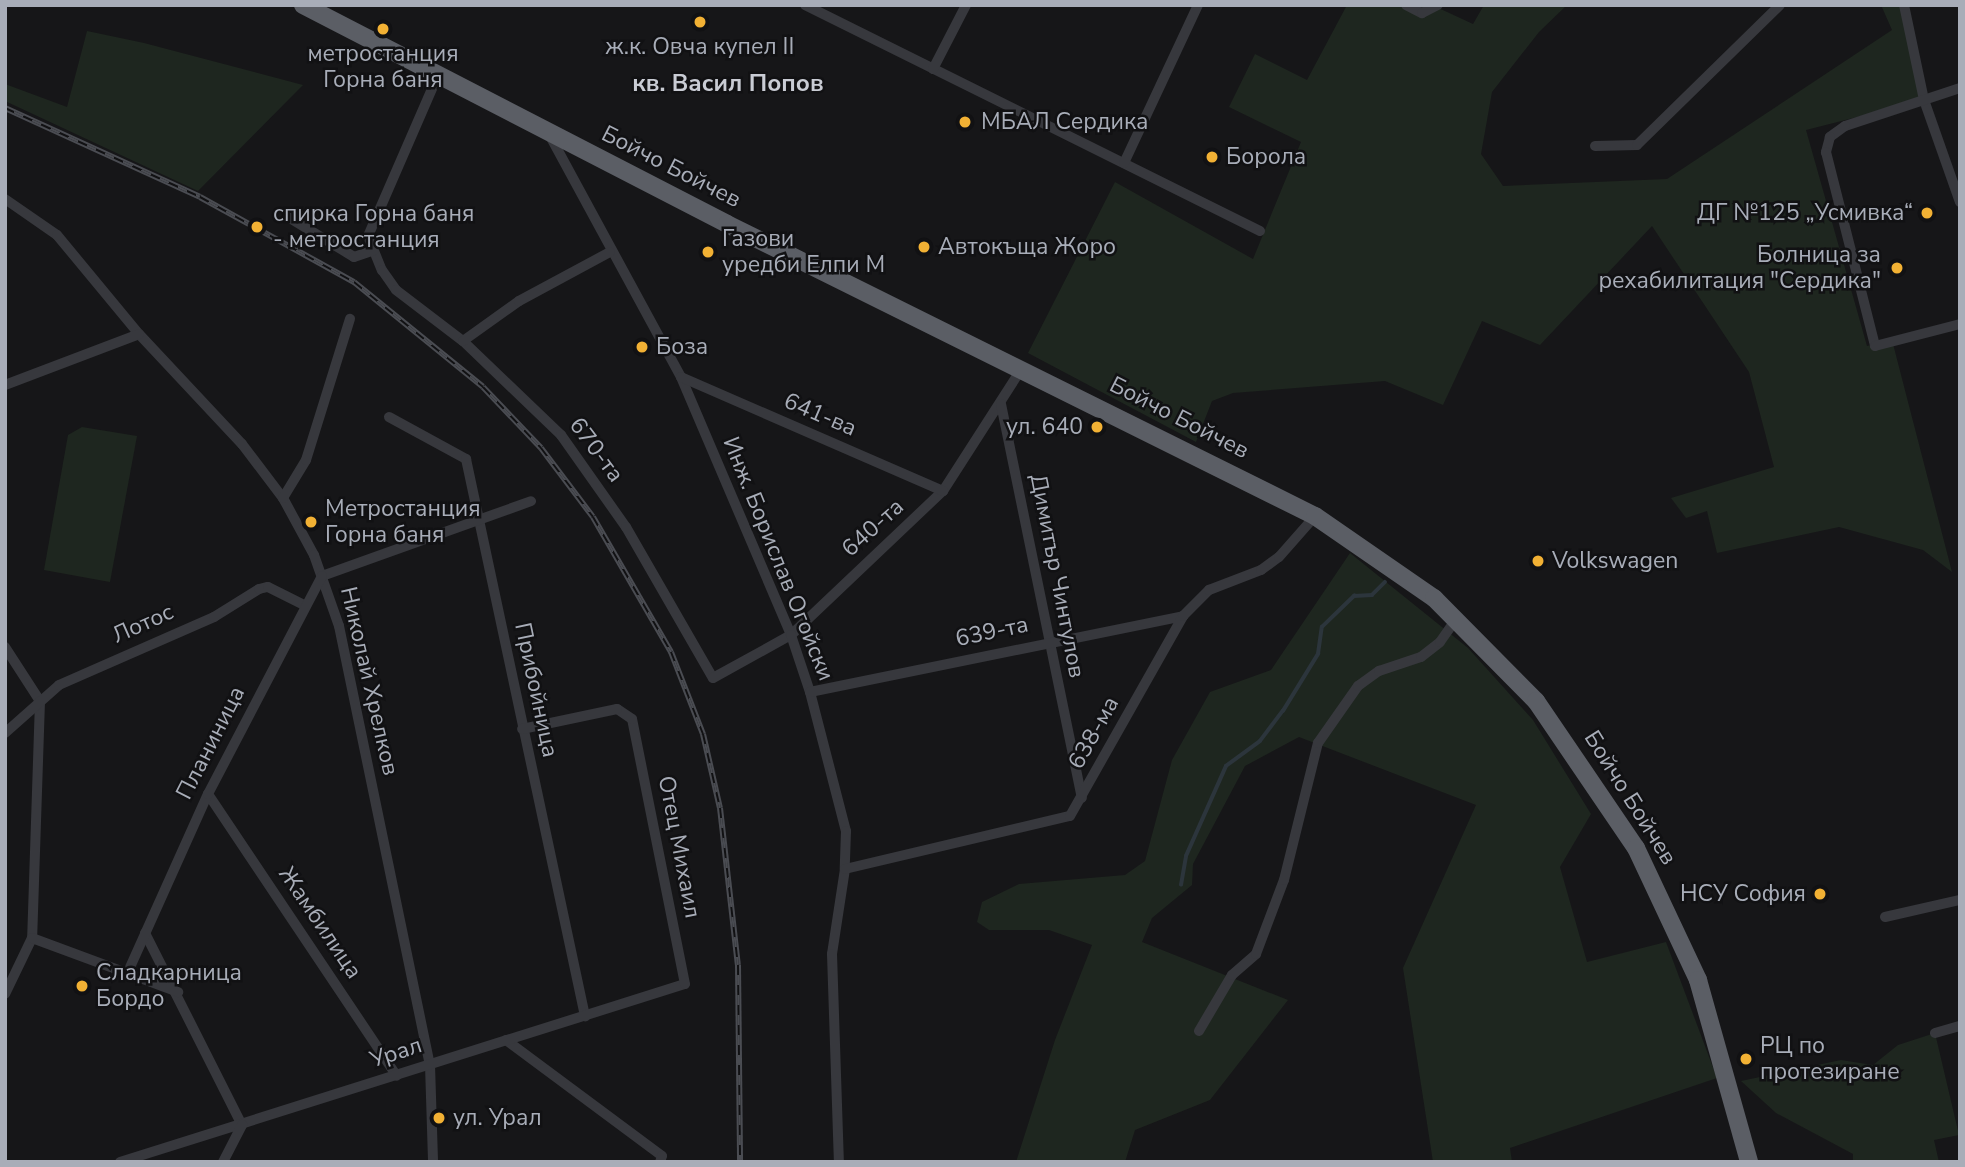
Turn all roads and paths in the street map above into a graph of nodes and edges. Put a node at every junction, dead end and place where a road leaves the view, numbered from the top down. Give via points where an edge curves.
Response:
1 (303, 5) edge
2 (805, 5) edge
3 (966, 5) edge
4 (1198, 5) edge
5 (1406, 5) edge
6 (1438, 5) edge
7 (1780, 5) edge
8 (1904, 5) edge
9 (933, 69) junction
10 (438, 75) junction
11 (1960, 88) edge
12 (1924, 100) junction
13 (548, 131) junction
14 (1595, 146) dead end
15 (1124, 163) junction
16 (5, 199) edge
17 (1960, 202) edge
18 (288, 217) dead end
19 (1260, 231) dead end
20 (374, 250) junction
21 (610, 252) junction
22 (350, 319) dead end
23 (1960, 324) edge
24 (139, 334) junction
25 (463, 341) junction
26 (1022, 368) junction
27 (681, 377) junction
28 (5, 385) edge
29 (1001, 404) junction
30 (389, 417) dead end
31 (943, 491) junction
32 (283, 498) junction
33 (531, 501) dead end
34 (1315, 516) junction
35 (479, 523) junction
36 (323, 576) junction
37 (306, 606) junction
38 (1183, 616) junction
39 (1456, 619) junction
40 (791, 635) junction
41 (1047, 642) junction
42 (5, 647) edge
43 (713, 678) joint
44 (810, 692) junction
45 (40, 701) junction
46 (522, 729) junction
47 (5, 733) edge
48 (208, 794) junction
49 (1082, 798) junction
50 (845, 869) junction
51 (1960, 900) edge
52 (1885, 917) dead end
53 (145, 933) junction
54 (32, 938) junction
55 (127, 974) junction
56 (685, 984) joint
57 (178, 992) junction
58 (5, 993) edge
59 (584, 1016) junction
60 (1960, 1026) edge
61 (1199, 1031) dead end
62 (1935, 1032) dead end
63 (506, 1040) junction
64 (430, 1065) junction
65 (397, 1076) junction
66 (242, 1125) junction
67 (661, 1159) edge
68 (120, 1162) edge
69 (223, 1162) edge
70 (433, 1162) edge
71 (839, 1162) edge
72 (1749, 1162) edge

1 - 10 highway, Бойчо Бойчев
2 - 9 street
3 - 9 street
4 - 15 street
5 - 6 street via 1422,13
7 - 14 street via 1637,145
8 - 12 street
9 - 15 street
10 - 13 highway, Бойчо Бойчев
10 - 20 street via 368,236
11 - 12 street
12 - 17 street
12 - 23 street via 1845,126 1827,142 1829,165 1875,346
13 - 21 street, Инж. Борислав Огойски
13 - 26 highway, Бойчо Бойчев
15 - 19 street
16 - 24 street, Николай Хрелков via 57,235
18 - 20 street via 354,257
20 - 25 street, 670-та via 396,290
21 - 25 street via 519,301
21 - 27 street, Инж. Борислав Огойски
22 - 32 street via 306,460
24 - 28 street
24 - 32 street, Николай Хрелков via 200,396
25 - 43 street, 670-та via 561,435 626,527
26 - 29 street, 640-та
26 - 34 highway, Бойчо Бойчев
27 - 31 street, 641-ва
27 - 40 street, Инж. Борислав Огойски
29 - 31 street, 640-та
29 - 41 street, Димитър Чинтулов
30 - 35 street, Прибойница via 466,459
31 - 40 street, 640-та
32 - 36 street, Николай Хрелков
33 - 35 street
34 - 38 street, 638-ма via 1261,570 1209,590
34 - 39 highway, Бойчо Бойчев via 1434,598
35 - 36 street
35 - 46 street, Прибойница
36 - 37 street, Планиница
36 - 64 street, Николай Хрелков via 339,626
37 - 45 street, Лотос via 268,587 259,589 214,617 71,679
37 - 48 street, Планиница
38 - 41 street, 639-та
38 - 49 street, 638-ма
39 - 61 street via 1440,642 1421,657 1379,671 1358,686 1318,743 1284,880 1255,954 1232,975
39 - 72 highway, Бойчо Бойчев via 1536,701 1636,848 1698,980
40 - 43 street, 640-та
40 - 44 street, Инж. Борислав Огойски
41 - 44 street, 639-та
41 - 49 street, Димитър Чинтулов
42 - 45 street
44 - 50 street, Инж. Борислав Огойски via 842,809
45 - 47 street, Лотос
45 - 54 street
46 - 56 street, Отец Михаил via 617,709 632,719
46 - 59 street, Прибойница
48 - 53 street, Планиница
48 - 65 street, Жамбилица
49 - 50 street, 638-ма via 1069,816
50 - 71 street, Инж. Борислав Огойски via 832,954
51 - 52 street
53 - 55 street, Планиница
53 - 57 street
54 - 55 street
54 - 58 street
55 - 57 street
56 - 59 street, Урал
57 - 66 street
59 - 63 street, Урал
60 - 62 street
63 - 64 street, Урал
63 - 67 street
64 - 65 street, Урал
64 - 70 street, Николай Хрелков
65 - 66 street, Урал
66 - 68 street, Урал
66 - 69 street

